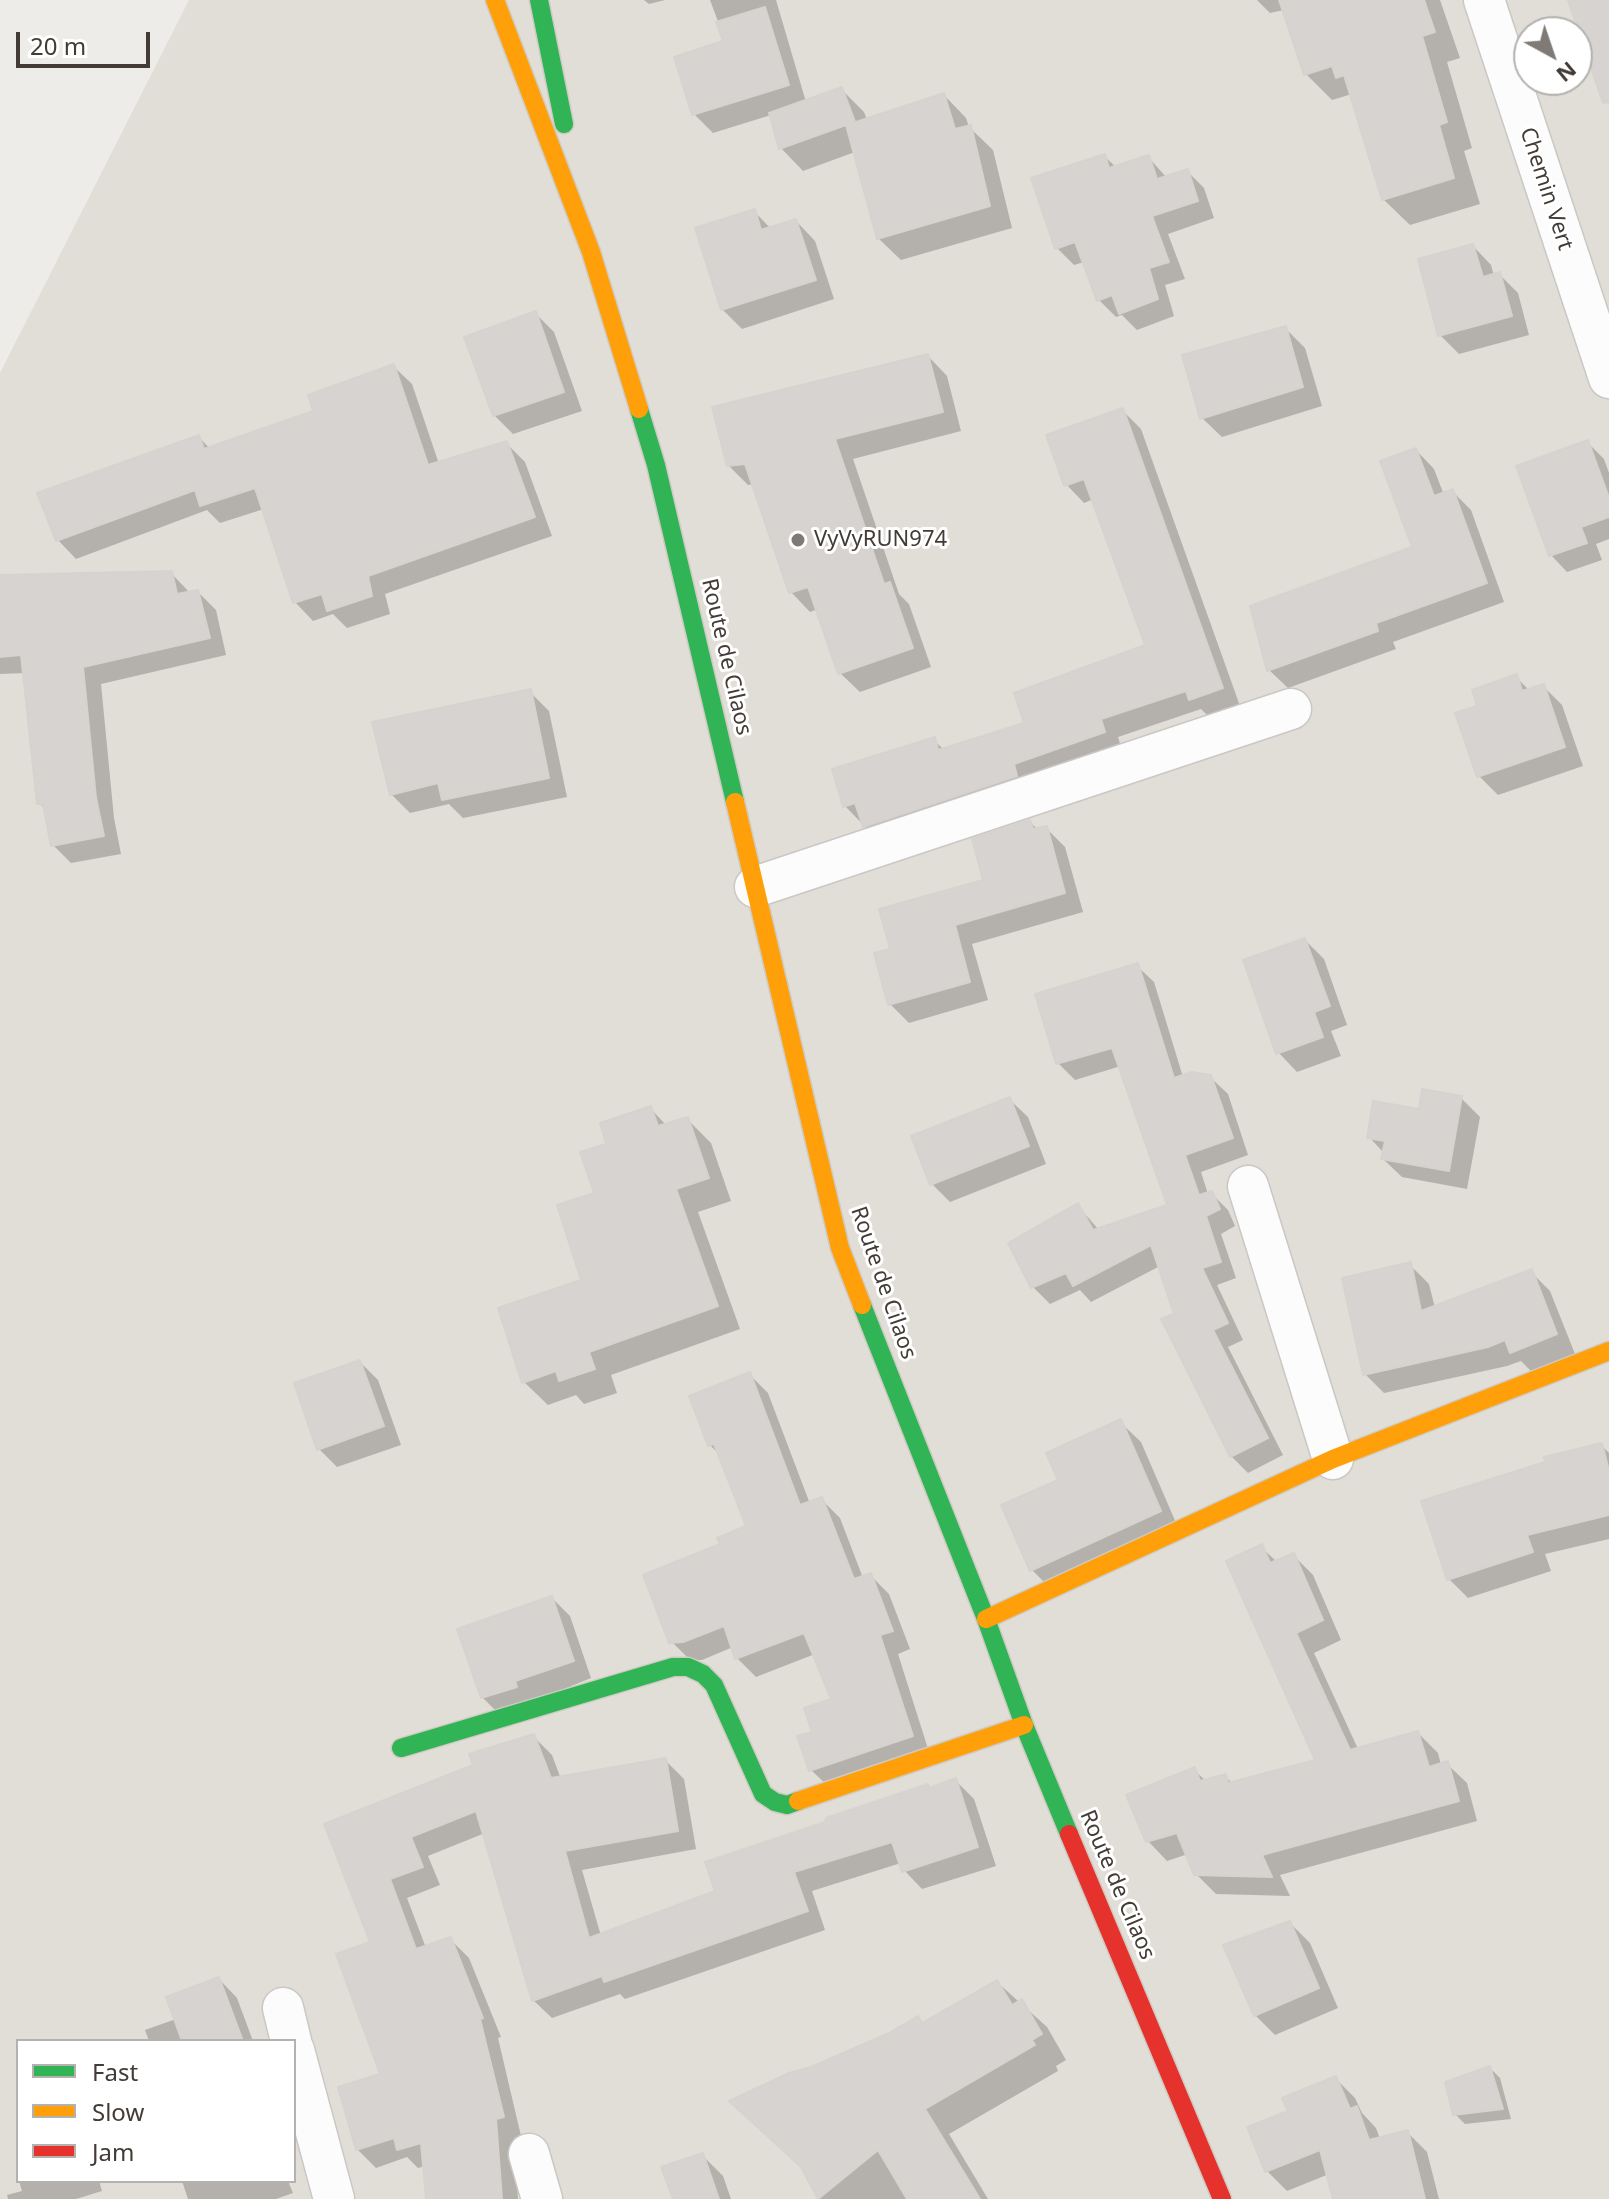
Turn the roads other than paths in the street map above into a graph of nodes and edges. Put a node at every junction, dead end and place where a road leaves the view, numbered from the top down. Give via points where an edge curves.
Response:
1 (1484, 0) edge
2 (540, 7) edge
3 (500, 13) edge
4 (591, 252) junction
5 (1609, 376) edge
6 (1291, 709) dead end
7 (755, 887) junction
8 (1248, 1186) dead end
9 (1609, 1351) edge
10 (1333, 1459) junction
11 (986, 1619) junction
12 (1024, 1725) junction
13 (401, 1748) dead end
14 (296, 2057) edge
15 (529, 2154) dead end
16 (334, 2199) edge
17 (542, 2199) edge
18 (1222, 2199) edge

1 - 5 street, Chemin Vert
2 - 3 street
2 - 4 main road, Route de Cilaos
3 - 4 main road, Route de Cilaos
4 - 7 main road, Route de Cilaos via 656,465
6 - 7 street
7 - 11 main road, Route de Cilaos via 840,1248
8 - 10 street
9 - 10 main road
10 - 11 main road
11 - 12 main road, Route de Cilaos
12 - 13 main road via 787,1805 763,1794 714,1685 688,1667 673,1667
12 - 18 main road, Route de Cilaos
14 - 16 street
15 - 17 street

